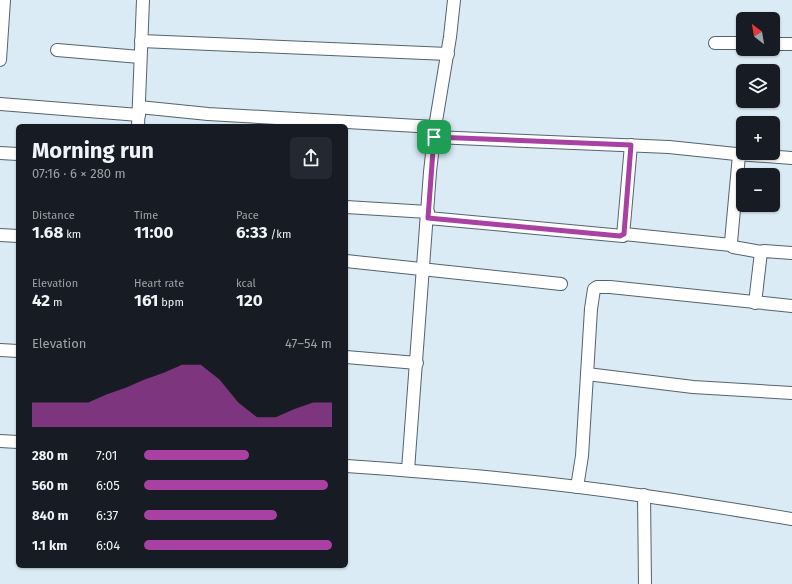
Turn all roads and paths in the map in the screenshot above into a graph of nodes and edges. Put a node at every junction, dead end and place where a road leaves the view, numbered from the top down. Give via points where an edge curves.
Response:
1 (4, 0) edge
2 (143, 0) edge
3 (454, 0) edge
4 (1, 32) edge
5 (141, 40) junction
6 (715, 43) dead end
7 (736, 43) edge
8 (780, 44) edge
9 (792, 44) edge
10 (57, 50) dead end
11 (448, 54) junction
12 (140, 57) junction
13 (0, 60) edge
14 (0, 104) edge
15 (139, 116) edge
16 (334, 124) edge
17 (348, 125) edge
18 (434, 132) junction
19 (631, 145) junction
20 (0, 153) edge
21 (16, 154) edge
22 (736, 155) edge
23 (780, 157) edge
24 (792, 158) edge
25 (739, 160) edge
26 (348, 206) edge
27 (428, 215) junction
28 (624, 234) junction
29 (0, 235) edge
30 (16, 236) edge
31 (731, 245) junction
32 (761, 252) junction
33 (792, 253) edge
34 (348, 261) edge
35 (423, 270) junction
36 (561, 284) dead end
37 (755, 303) junction
38 (792, 306) edge
39 (0, 350) edge
40 (16, 351) edge
41 (348, 357) edge
42 (417, 363) junction
43 (587, 374) junction
44 (792, 393) edge
45 (0, 440) edge
46 (16, 442) edge
47 (348, 466) edge
48 (408, 470) junction
49 (577, 487) junction
50 (644, 495) junction
51 (792, 519) edge
52 (645, 584) edge

1 - 4 street
2 - 5 street
3 - 11 street
4 - 13 street
5 - 11 street
5 - 12 street
6 - 7 street
8 - 9 street
10 - 12 street
11 - 18 street
12 - 15 street
14 - 15 street
15 - 16 street via 208,114
17 - 18 street
18 - 19 street
18 - 27 street
19 - 22 street
19 - 28 street
20 - 21 street
23 - 24 street
25 - 31 street
26 - 27 street
27 - 28 street via 591,234
27 - 35 street
28 - 31 street
29 - 30 street
31 - 32 street
32 - 33 street
32 - 37 street
34 - 35 street
35 - 36 street
35 - 42 street
37 - 38 street
37 - 43 street via 597,287 593,291
39 - 40 street
41 - 42 street
42 - 48 street
43 - 44 street via 693,386
43 - 49 street via 582,456
45 - 46 street
47 - 48 street
48 - 49 street
49 - 50 street
50 - 51 street
50 - 52 street

